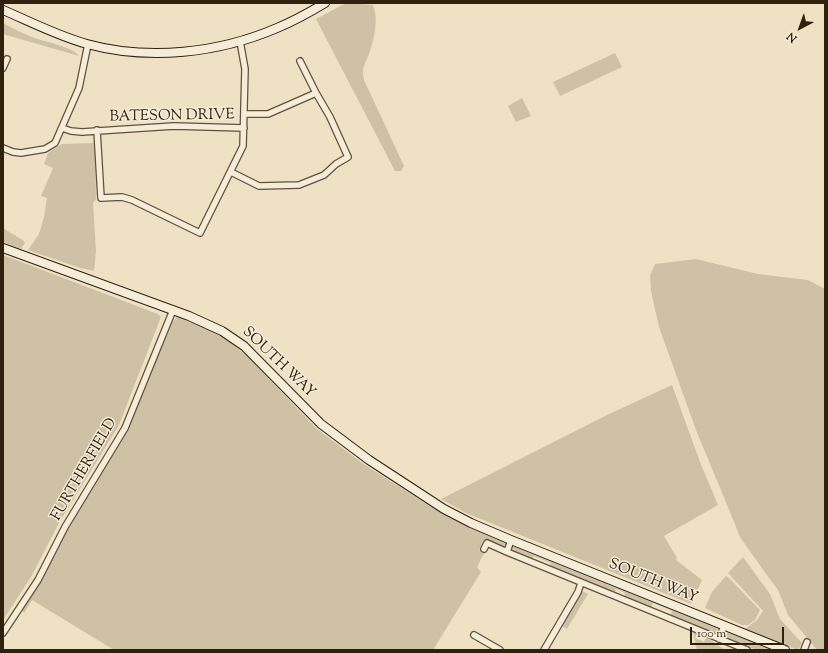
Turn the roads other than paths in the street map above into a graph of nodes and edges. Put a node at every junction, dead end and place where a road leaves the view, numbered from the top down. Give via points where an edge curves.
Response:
1 (325, 3) edge
2 (3, 10) edge
3 (240, 41) junction
4 (88, 44) junction
5 (7, 59) dead end
6 (300, 61) dead end
7 (3, 68) edge
8 (316, 93) junction
9 (244, 114) junction
10 (62, 128) junction
11 (244, 128) junction
12 (97, 130) junction
13 (3, 148) edge
14 (231, 172) junction
15 (3, 248) edge
16 (173, 310) junction
17 (511, 540) junction
18 (484, 549) dead end
19 (507, 552) junction
20 (581, 583) junction
21 (724, 626) junction
22 (3, 633) edge
23 (474, 635) dead end
24 (719, 639) junction
25 (807, 642) dead end
26 (740, 649) edge
27 (500, 650) edge
28 (544, 650) edge
29 (747, 650) edge
30 (785, 650) edge
31 (804, 650) edge

1 - 3 street via 277,28
2 - 4 street
3 - 4 street via 208,48 154,53
3 - 9 street, BATESON DRIVE via 245,69
4 - 10 street via 79,88
5 - 7 street
6 - 8 street
8 - 9 street via 268,114
8 - 14 street via 348,157 324,175 299,185 259,186
9 - 11 street, BATESON DRIVE
10 - 12 street, BATESON DRIVE via 76,132
10 - 13 street via 54,143 45,150 17,153
11 - 12 street, BATESON DRIVE via 174,126
11 - 14 street via 243,146
12 - 14 street via 101,198 122,197 132,200 200,233
15 - 16 street, SOUTH WAY
16 - 17 street, SOUTH WAY via 230,335 254,354 321,424 376,464 444,509
16 - 22 street, FURTHERFIELD via 125,428 65,528 38,580
17 - 19 street
17 - 21 street, SOUTH WAY
18 - 19 street, SOUTH WAY via 487,543
19 - 20 street, SOUTH WAY
20 - 24 street, SOUTH WAY
20 - 28 street
21 - 24 street
21 - 30 street, SOUTH WAY
23 - 27 street
24 - 26 street, SOUTH WAY
25 - 31 street
26 - 29 street, SOUTH WAY

